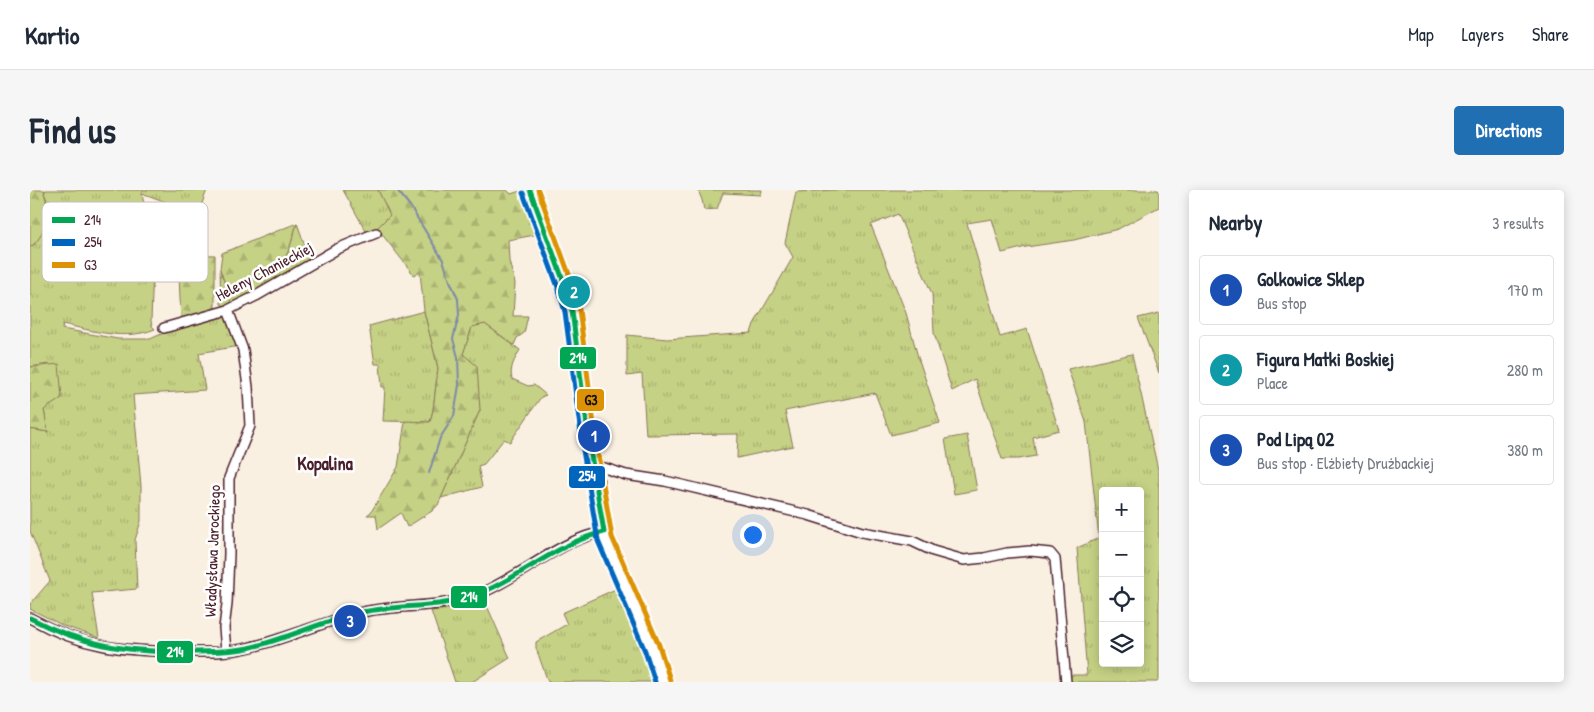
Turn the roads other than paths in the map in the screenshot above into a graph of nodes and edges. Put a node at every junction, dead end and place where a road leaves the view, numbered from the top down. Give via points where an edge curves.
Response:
1 (530, 190) edge
2 (376, 233) dead end
3 (228, 310) junction
4 (164, 328) dead end
5 (592, 467) junction
6 (604, 532) junction
7 (30, 618) edge
8 (226, 651) junction
9 (663, 682) edge
10 (1066, 682) edge

1 - 5 street via 572,310
2 - 3 street, Heleny Chanieckiej via 337,248
3 - 4 street, Heleny Chanieckiej
3 - 8 street, Władysława Jarockiego via 243,350 250,426 229,478
5 - 6 street
5 - 10 street via 751,500 862,532 912,542 964,560 1007,552 1050,554 1054,559
6 - 8 street via 584,536 471,597 361,613 259,645
6 - 9 street
7 - 8 street via 76,640 114,649

